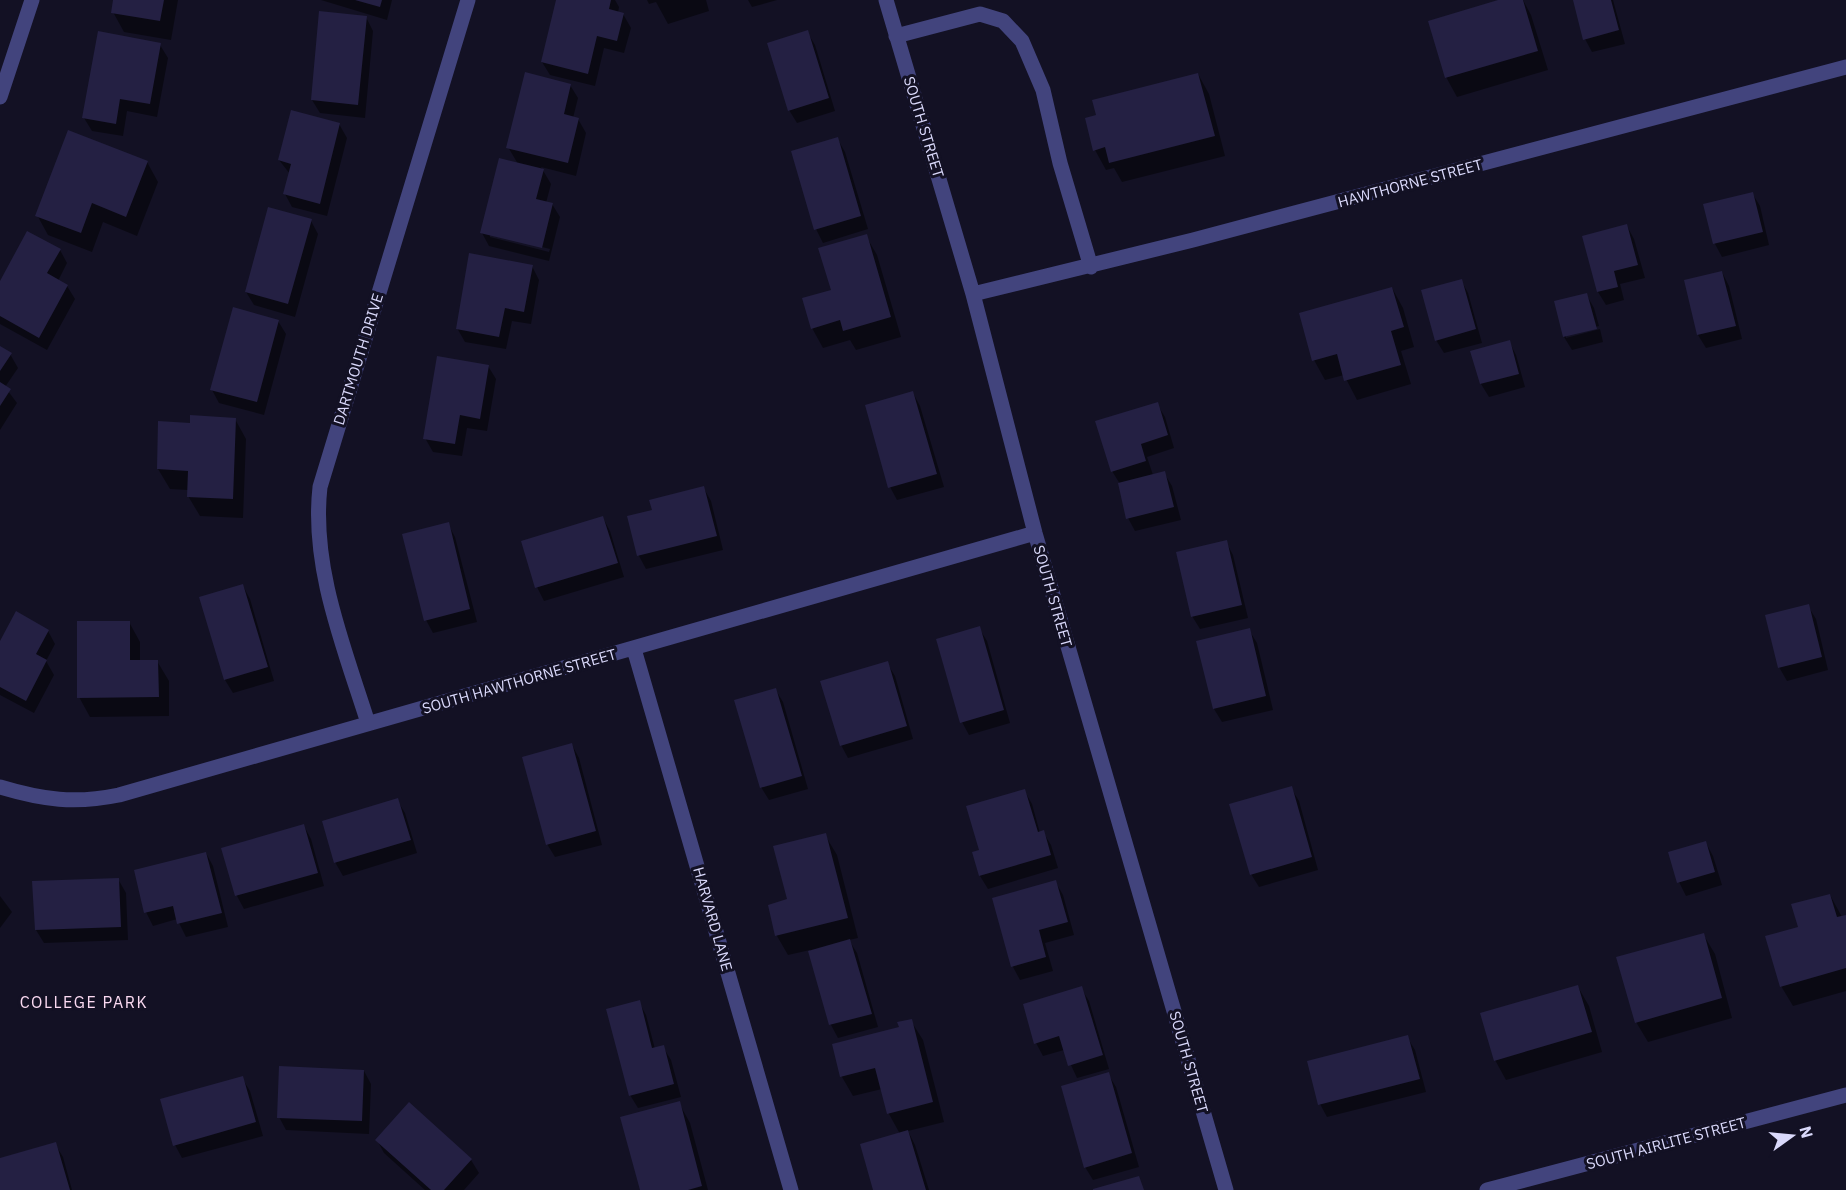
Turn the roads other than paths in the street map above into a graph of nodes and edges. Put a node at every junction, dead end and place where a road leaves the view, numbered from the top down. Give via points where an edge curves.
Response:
1 (32, 0) edge
2 (468, 0) edge
3 (886, 0) edge
4 (896, 36) junction
5 (1846, 67) edge
6 (0, 97) edge
7 (1091, 267) junction
8 (973, 294) junction
9 (1035, 533) junction
10 (634, 649) junction
11 (368, 723) junction
12 (0, 787) edge
13 (1846, 1095) edge
14 (791, 1190) edge
15 (1226, 1190) edge
16 (1487, 1190) edge

1 - 6 street
2 - 11 street, DARTMOUTH DRIVE via 320,487 320,553
3 - 4 street, SOUTH STREET
4 - 7 street via 980,14 1002,21 1022,41 1043,90
4 - 8 street, SOUTH STREET
5 - 7 street, HAWTHORNE STREET
7 - 8 street, HAWTHORNE STREET
8 - 9 street, SOUTH STREET
9 - 10 street, SOUTH HAWTHORNE STREET
9 - 15 street, SOUTH STREET
10 - 11 street, SOUTH HAWTHORNE STREET
10 - 14 street, HARVARD LANE
11 - 12 street, SOUTH HAWTHORNE STREET via 177,780 96,799 54,800
13 - 16 street, SOUTH AIRLITE STREET

